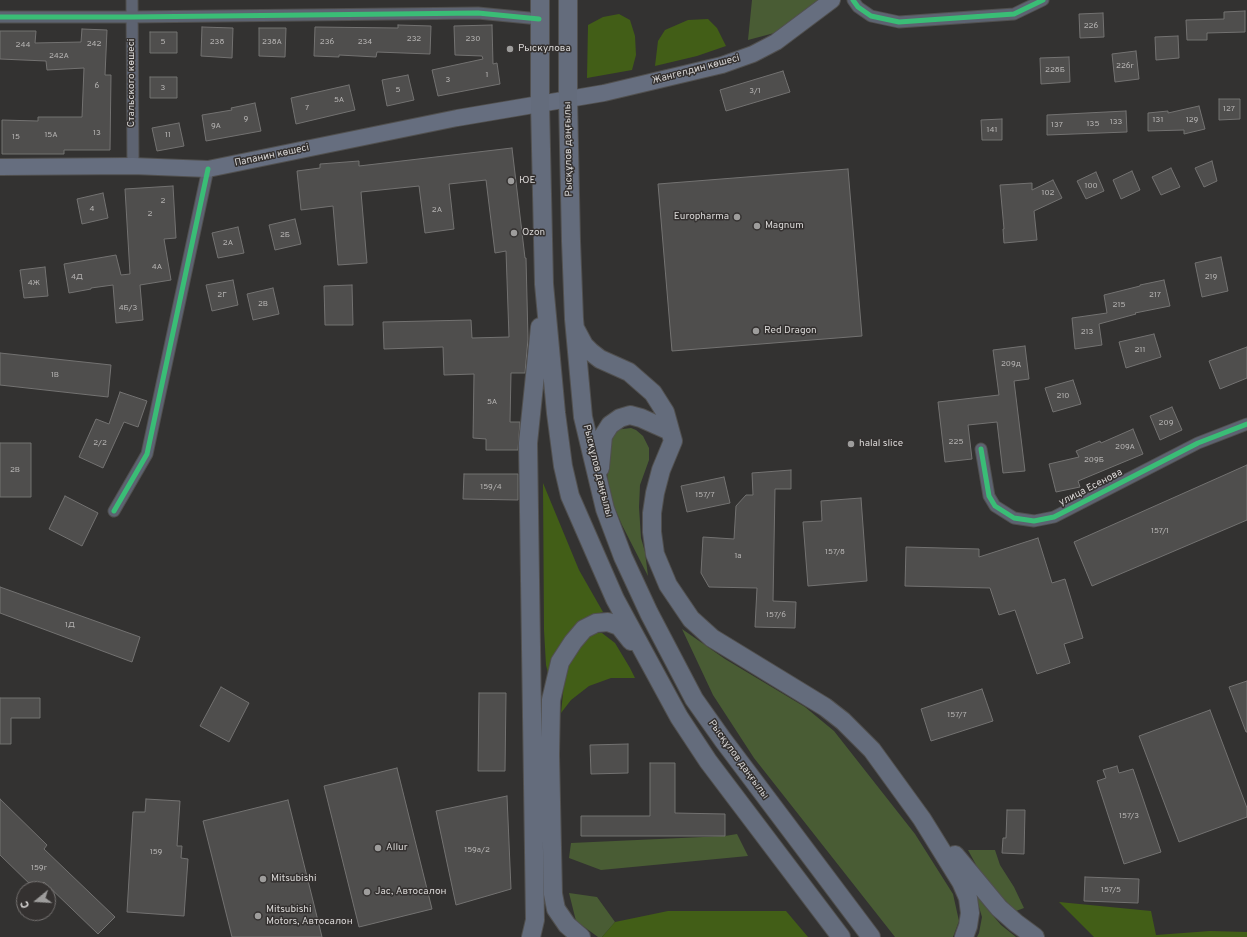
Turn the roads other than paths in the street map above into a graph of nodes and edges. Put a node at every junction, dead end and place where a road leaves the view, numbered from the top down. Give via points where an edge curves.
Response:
1 (132, 0) edge
2 (540, 0) edge
3 (568, 0) edge
4 (832, 0) edge
5 (853, 0) edge
6 (1043, 0) edge
7 (0, 17) edge
8 (132, 17) junction
9 (539, 19) junction
10 (568, 99) junction
11 (540, 104) junction
12 (133, 166) junction
13 (0, 167) edge
14 (208, 169) junction
15 (544, 284) junction
16 (574, 327) junction
17 (1247, 424) edge
18 (670, 431) junction
19 (981, 450) dead end
20 (599, 487) junction
21 (114, 511) dead end
22 (652, 666) junction
23 (533, 802) junction
24 (551, 802) junction
25 (922, 819) junction
26 (531, 937) edge
27 (580, 937) edge
28 (841, 937) edge
29 (871, 937) edge
30 (964, 937) edge
31 (1035, 937) edge

1 - 8 street, Стальского көшесі
2 - 9 main road
3 - 10 main road, Рысқұлов даңғылы
4 - 10 main road, Жангелдин көшесі via 776,42 753,54 722,65
5 - 6 street via 871,16 899,22 1014,14
7 - 8 street
8 - 9 street via 478,13
8 - 12 street, Стальского көшесі
9 - 11 main road
10 - 11 main road, Жангелдин көшесі
10 - 16 main road, Рысқұлов даңғылы
11 - 14 main road, Папанин көшесі via 457,118
11 - 15 main road
12 - 13 main road, Папанин көшесі
12 - 14 main road, Папанин көшесі
14 - 21 street via 147,454
15 - 22 main road via 558,428 570,496 615,599
15 - 23 main road via 528,444
16 - 18 main road via 591,352 628,372 652,393 665,412
16 - 20 main road, Рысқұлов даңғылы via 583,417
17 - 19 street, улица Есенова via 1198,443 1054,517 1034,521 1014,518 994,506 989,496
18 - 20 main road via 630,416 620,418 610,425 603,436
18 - 25 main road via 673,441 661,470 652,513 655,554 668,585 691,618 712,638 843,721 872,750
20 - 29 main road, Рысқұлов даңғылы via 623,557 694,699
22 - 24 main road via 619,626 608,622 596,623 584,629 573,642 560,662 552,700
22 - 28 main road via 679,717 708,761
23 - 24 main road
23 - 26 main road via 535,920
24 - 27 main road via 556,909
25 - 30 main road via 961,882 968,898 970,913
25 - 31 main road via 999,908

